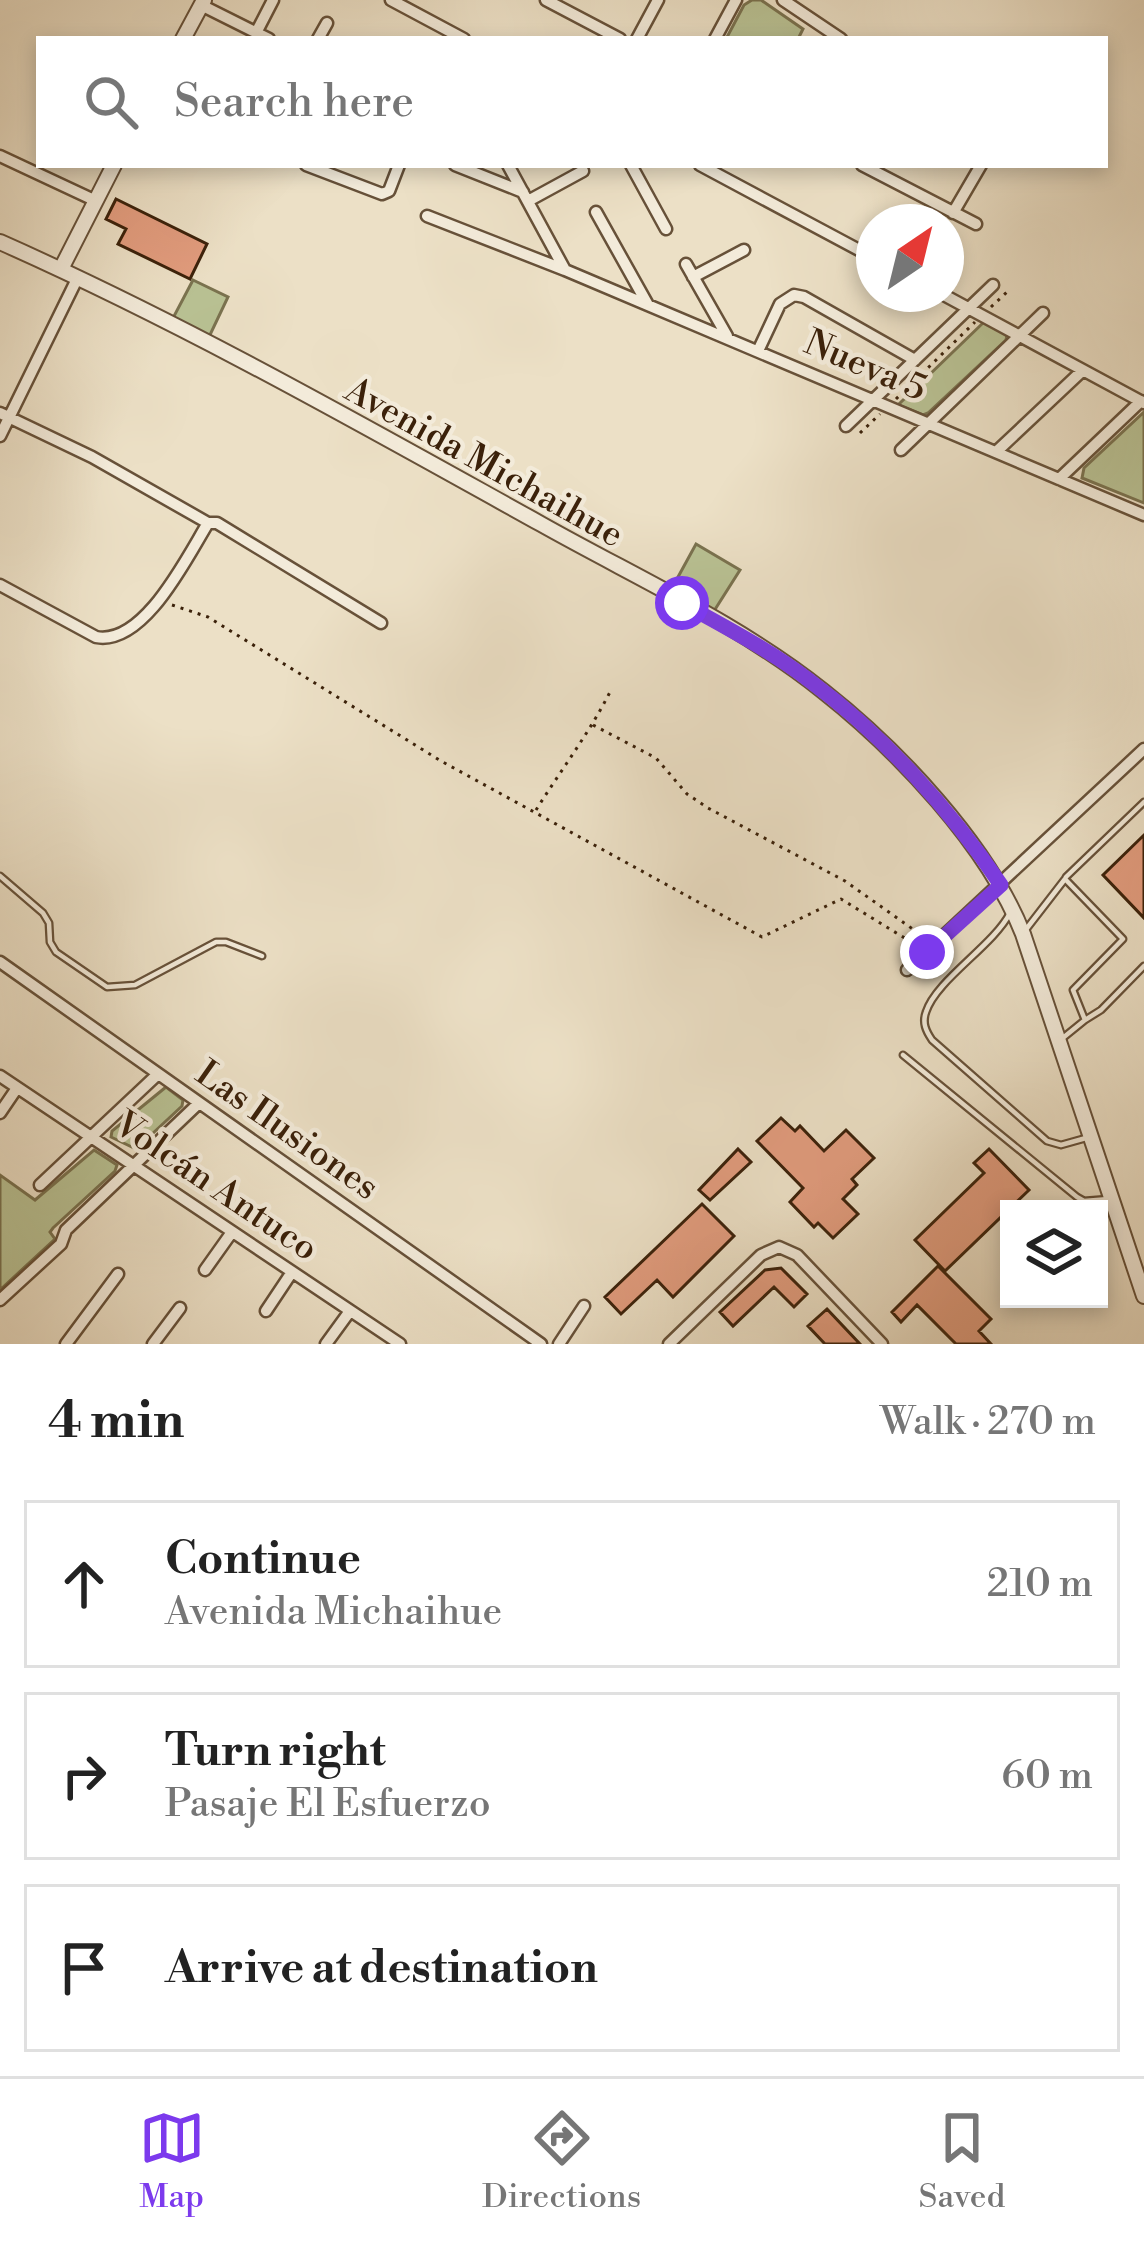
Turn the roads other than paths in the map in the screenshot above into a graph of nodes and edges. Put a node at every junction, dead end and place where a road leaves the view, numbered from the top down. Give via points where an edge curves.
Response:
1 (273, 0) edge
2 (391, 0) edge
3 (546, 0) edge
4 (580, 0) edge
5 (658, 0) edge
6 (736, 0) edge
7 (783, 0) edge
8 (202, 3) edge
9 (573, 14) junction
10 (432, 22) junction
11 (327, 23) dead end
12 (256, 33) junction
13 (185, 36) edge
14 (262, 36) edge
15 (320, 36) edge
16 (439, 36) edge
17 (458, 36) edge
18 (614, 36) edge
19 (640, 36) edge
20 (718, 36) edge
21 (837, 36) edge
22 (0, 156) edge
23 (112, 168) edge
24 (314, 168) edge
25 (398, 168) edge
26 (462, 168) edge
27 (510, 168) edge
28 (633, 168) edge
29 (706, 168) edge
30 (868, 168) edge
31 (978, 168) edge
32 (583, 170) dead end
33 (525, 197) junction
34 (94, 200) junction
35 (938, 204) edge
36 (958, 204) edge
37 (596, 212) dead end
38 (427, 216) dead end
39 (964, 218) edge
40 (976, 224) dead end
41 (666, 229) dead end
42 (0, 242) edge
43 (856, 248) edge
44 (744, 250) dead end
45 (686, 264) dead end
46 (61, 269) junction
47 (565, 270) junction
48 (78, 277) junction
49 (694, 278) junction
50 (993, 285) dead end
51 (648, 304) junction
52 (964, 306) edge
53 (968, 308) junction
54 (1043, 313) dead end
55 (1019, 336) junction
56 (728, 339) junction
57 (758, 351) junction
58 (915, 359) junction
59 (1082, 370) junction
60 (874, 400) junction
61 (1142, 402) edge
62 (4, 415) edge
63 (928, 423) junction
64 (846, 426) dead end
65 (0, 436) edge
66 (901, 450) dead end
67 (996, 452) junction
68 (1059, 479) junction
69 (1144, 514) edge
70 (208, 523) junction
71 (0, 585) edge
72 (381, 623) dead end
73 (1144, 748) edge
74 (1144, 802) edge
75 (0, 876) edge
76 (1065, 879) junction
77 (1001, 885) junction
78 (1012, 908) junction
79 (1023, 934) junction
80 (262, 956) dead end
81 (0, 962) edge
82 (1144, 966) edge
83 (908, 970) dead end
84 (1085, 1020) junction
85 (1059, 1040) junction
86 (903, 1055) dead end
87 (158, 1074) junction
88 (0, 1076) edge
89 (17, 1088) junction
90 (200, 1103) junction
91 (0, 1113) edge
92 (91, 1137) junction
93 (1091, 1137) junction
94 (133, 1165) junction
95 (40, 1186) dead end
96 (1112, 1198) junction
97 (232, 1232) junction
98 (206, 1270) dead end
99 (292, 1272) junction
100 (118, 1274) dead end
101 (1144, 1296) edge
102 (0, 1300) edge
103 (584, 1306) dead end
104 (180, 1308) dead end
105 (266, 1311) dead end
106 (350, 1311) junction
107 (65, 1344) edge
108 (153, 1344) edge
109 (326, 1344) edge
110 (400, 1344) edge
111 (541, 1344) edge
112 (559, 1344) edge
113 (669, 1344) edge
114 (882, 1344) edge

1 - 12 street
2 - 10 street
3 - 9 street
4 - 9 street
5 - 19 street
6 - 20 street
7 - 21 street
8 - 12 street
8 - 13 street
9 - 18 street
10 - 16 street
10 - 17 street
11 - 15 street
12 - 14 street
22 - 34 street
23 - 34 street
24 - 25 street via 382,194
26 - 33 street
27 - 33 street
28 - 41 street
29 - 43 street
30 - 35 street
31 - 36 street
32 - 33 street
33 - 47 street
34 - 46 street
37 - 51 street
38 - 47 street, Nueva 5
39 - 40 street
42 - 46 street, Avenida Michaihue
44 - 49 street
45 - 49 street
46 - 48 street, Avenida Michaihue
47 - 51 street, Nueva 5
48 - 62 street
48 - 77 street, Avenida Michaihue via 770,653 860,724 959,827
49 - 56 street
50 - 53 street
51 - 56 street, Nueva 5
52 - 53 street
53 - 55 street
53 - 58 street
54 - 55 street
55 - 59 street
55 - 63 street
56 - 57 street, Nueva 5
57 - 58 street via 780,304 794,295
57 - 60 street, Nueva 5
58 - 60 street
59 - 61 street
59 - 67 street
60 - 63 street, Nueva 5
60 - 64 street
61 - 68 street
62 - 65 street
62 - 70 street
63 - 66 street
63 - 67 street, Nueva 5
67 - 68 street, Nueva 5
68 - 69 street, Nueva 5
70 - 71 street via 159,601 119,635 101,639
70 - 72 street
73 - 77 street
74 - 76 lane
75 - 80 lane via 43,913 56,952 107,987 135,985 216,943
76 - 79 lane
76 - 84 lane via 1124,940 1073,990
77 - 78 street, Avenida Michaihue
77 - 83 street
78 - 79 street, Avenida Michaihue
78 - 93 lane via 928,1006 925,1028 1047,1141
79 - 85 street, Avenida Michaihue
81 - 87 street, Las Ilusiones
82 - 84 lane
84 - 85 lane
85 - 93 street, Avenida Michaihue
86 - 96 lane via 1076,1197
87 - 90 street, Las Ilusiones
87 - 92 street
88 - 89 street, Volcán Antuco
89 - 91 street
89 - 92 street, Volcán Antuco
90 - 94 street
90 - 111 street, Las Ilusiones
92 - 94 street, Volcán Antuco
92 - 95 street
93 - 96 street, Avenida Michaihue
94 - 97 street, Volcán Antuco
94 - 102 street
96 - 101 street, Avenida Michaihue
97 - 98 street
97 - 99 street, Volcán Antuco
99 - 105 street
99 - 106 street, Volcán Antuco
100 - 107 street
103 - 112 street
104 - 108 street
106 - 109 street
106 - 110 street, Volcán Antuco
113 - 114 street via 779,1247

